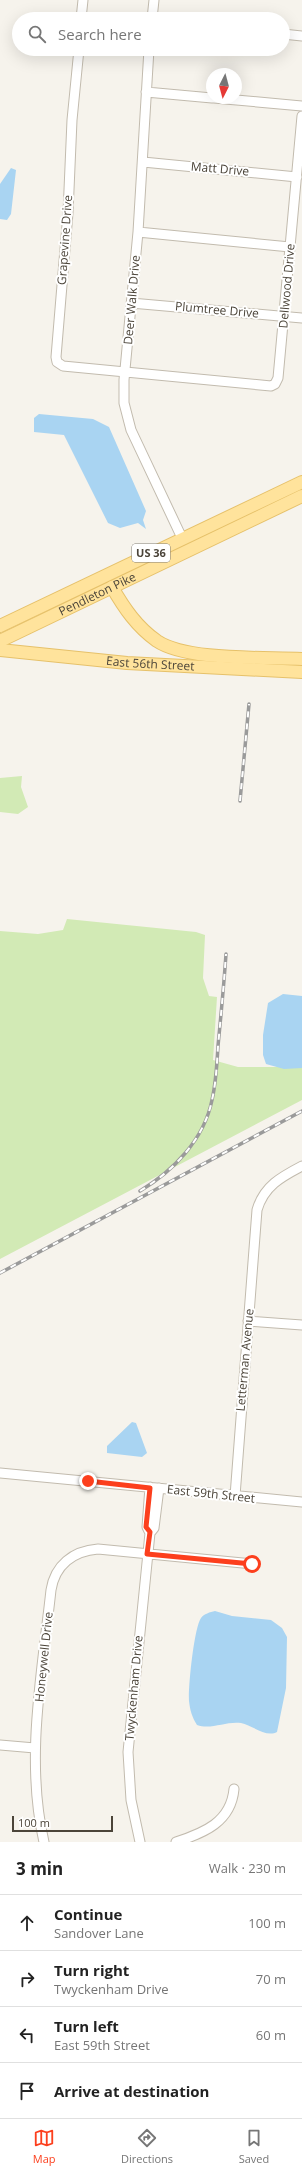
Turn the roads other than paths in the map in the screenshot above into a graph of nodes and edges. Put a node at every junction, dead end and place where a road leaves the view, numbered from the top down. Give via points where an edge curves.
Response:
1 (83, 0) edge
2 (154, 0) edge
3 (82, 12) edge
4 (153, 12) edge
5 (290, 35) edge
6 (302, 36) edge
7 (78, 56) edge
8 (149, 56) edge
9 (146, 92) junction
10 (206, 97) edge
11 (242, 101) edge
12 (302, 106) edge
13 (302, 116) edge
14 (142, 162) junction
15 (297, 176) junction
16 (138, 232) junction
17 (290, 246) junction
18 (131, 303) junction
19 (285, 316) junction
20 (302, 318) edge
21 (125, 372) junction
22 (276, 383) joint
23 (302, 482) edge
24 (302, 496) edge
25 (182, 538) junction
26 (112, 587) junction
27 (0, 626) edge
28 (0, 641) edge
29 (0, 650) edge
30 (33, 654) junction
31 (0, 657) edge
32 (302, 659) edge
33 (302, 672) edge
34 (302, 1166) edge
35 (248, 1321) junction
36 (302, 1325) edge
37 (0, 1473) edge
38 (154, 1488) junction
39 (235, 1496) junction
40 (302, 1502) edge
41 (147, 1554) junction
42 (252, 1564) dead end
43 (0, 1745) edge
44 (35, 1748) junction
45 (234, 1789) dead end
46 (44, 1842) edge
47 (140, 1842) edge
48 (176, 1842) edge

1 - 3 street
2 - 4 street
5 - 6 street
7 - 21 street, Grapevine Drive via 56,358 63,366
8 - 9 street, Deer Walk Drive
9 - 10 street
9 - 14 street, Deer Walk Drive
11 - 12 street
13 - 15 street, Dellwood Drive
14 - 15 street, Matt Drive
14 - 16 street, Deer Walk Drive
15 - 17 street, Dellwood Drive
16 - 17 street
16 - 18 street, Deer Walk Drive
17 - 19 street, Dellwood Drive
18 - 19 street, Plumtree Drive
18 - 21 street, Deer Walk Drive
19 - 20 street, Plumtree Drive
19 - 22 street, Dellwood Drive
21 - 22 street, Grapevine Drive via 271,386
21 - 25 street, Deer Walk Drive via 124,403 131,430
23 - 25 main road, Pendleton Pike / US 36
24 - 26 main road, Pendleton Pike / US 36
25 - 27 main road, Pendleton Pike / US 36
26 - 28 main road, Pendleton Pike / US 36
26 - 32 main road, East 56th Street via 137,624 158,642 191,654
29 - 30 main road, East 56th Street
30 - 31 main road
30 - 33 main road, East 56th Street via 159,665
34 - 35 street, Letterman Avenue via 277,1180 266,1190 259,1204
35 - 36 street
35 - 39 street, Letterman Avenue
37 - 38 street, East 59th Street
38 - 39 street, East 59th Street
38 - 41 street, Twyckenham Drive via 154,1528 150,1532
39 - 40 street, East 59th Street
41 - 42 street, Honeywell Drive
41 - 44 street, Honeywell Drive via 85,1550 67,1559 56,1572 50,1590
41 - 47 street, Twyckenham Drive via 128,1752 131,1800
43 - 44 street
44 - 46 street, Honeywell Drive via 37,1792
45 - 48 street via 230,1807 216,1825 201,1834

